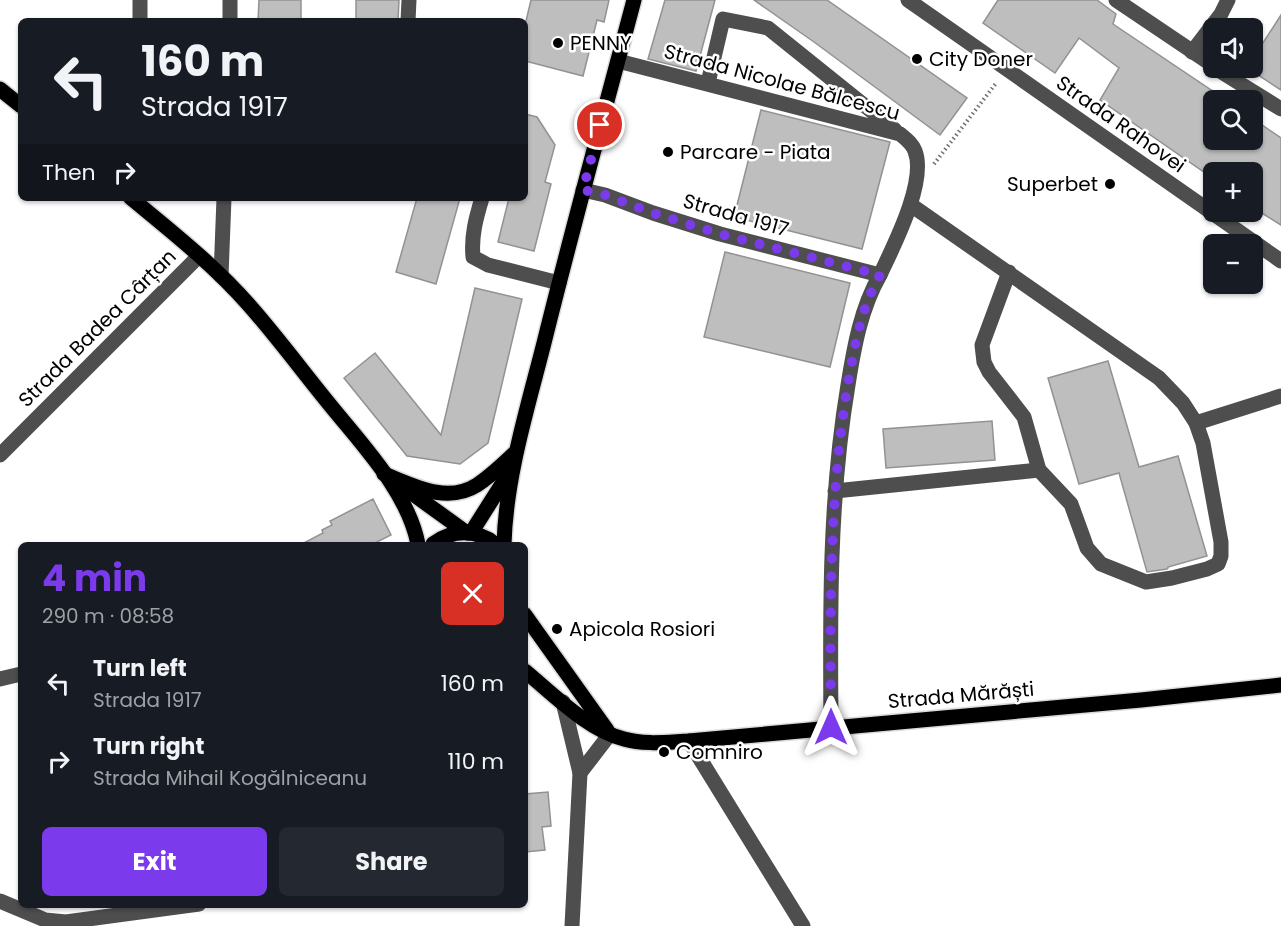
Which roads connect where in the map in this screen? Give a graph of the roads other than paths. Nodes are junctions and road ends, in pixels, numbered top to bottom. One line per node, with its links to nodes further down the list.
1 (140, 0): 8 (street)
2 (230, 0): 9 (street)
3 (409, 0): 10 (street)
4 (634, 0): 12 (main road)
5 (908, 0): 26 (street, Strada Rahovei)
6 (1116, 0): 11 (street)
7 (1228, 0): 11 (street)
8 (140, 18)
9 (230, 18)
10 (408, 18)
11 (1192, 52): 13 (street)
12 (618, 60): 15 (street, Strada Nicolae Bălcescu); 20 (main road)
13 (1203, 60)
14 (1232, 78): 18 (street)
15 (708, 83): 19 (street, Strada Nicolae Bălcescu); 19 (street)
16 (0, 89): 17 (main road)
17 (18, 104)
18 (1281, 109)
19 (900, 134): 21 (street, Strada Nicolae Bălcescu)
20 (583, 190): 28 (street, Strada 1917); 30 (main road)
21 (912, 197): 27 (street); 28 (street, Strada Nicolae Bălcescu)
22 (135, 201): 25 (main road)
23 (224, 201): 29 (street)
24 (481, 201): 30 (street)
25 (199, 256): 29 (main road); 34 (street, Strada Badea Cârțan)
26 (1281, 261)
27 (1009, 272): 32 (street); 35 (street)
28 (880, 275): 37 (street, Strada Nicolae Bălcescu)
29 (220, 276): 36 (main road)
30 (559, 283): 33 (main road)
31 (1281, 396): 32 (street)
32 (1196, 423): 35 (street)
33 (516, 452): 36 (main road); 38 (main road); 42 (main road)
34 (0, 455)
35 (1039, 470): 37 (street)
36 (384, 474): 38 (main road); 39 (main road)
37 (835, 491): 49 (street, Strada Nicolae Bălcescu)
38 (469, 533): 40 (main road); 41 (main road)
39 (417, 542)
40 (436, 542)
41 (492, 542)
42 (504, 542)
43 (528, 619): 50 (main road)
44 (528, 674): 48 (main road, Strada Mărăști)
45 (18, 675): 46 (street)
46 (0, 679)
47 (1281, 685): 49 (main road, Strada Mărăști)
48 (562, 702): 50 (main road, Strada Mărăști); 52 (street)
49 (831, 727): 51 (main road, Strada Mărăști)
50 (610, 734): 51 (main road, Strada Mărăști); 52 (street)
51 (689, 741): 56 (street)
52 (580, 773): 55 (street)
53 (0, 901): 54 (street)
54 (169, 908)
55 (572, 926)
56 (803, 926)

